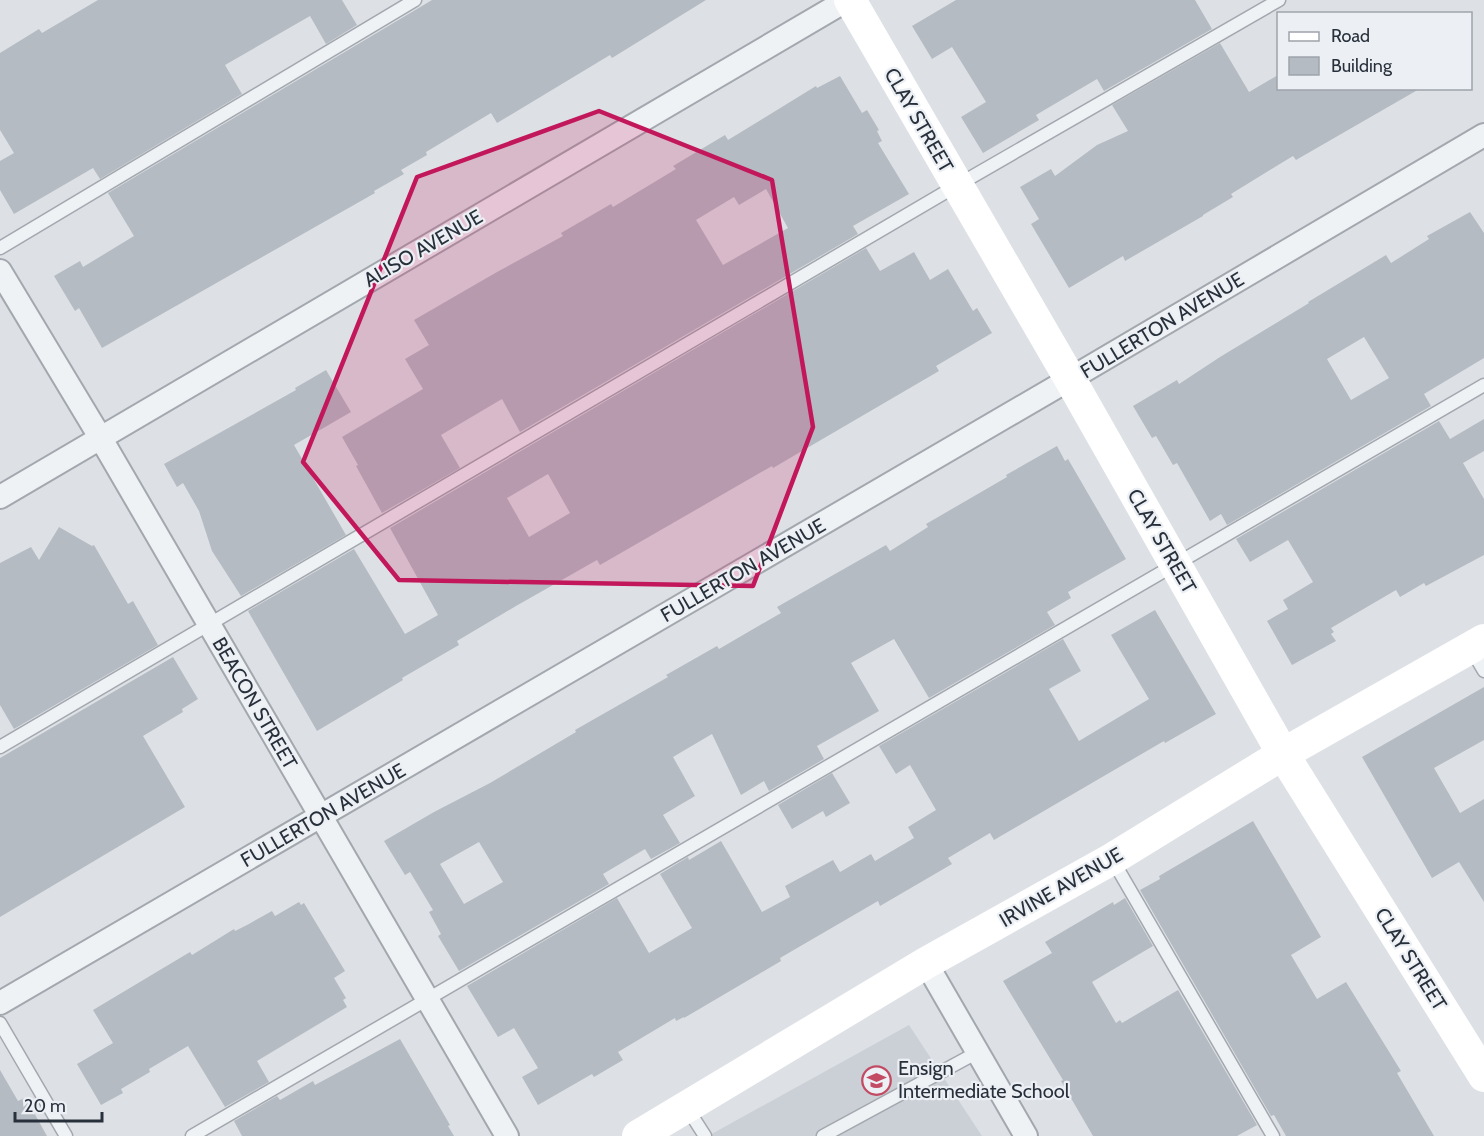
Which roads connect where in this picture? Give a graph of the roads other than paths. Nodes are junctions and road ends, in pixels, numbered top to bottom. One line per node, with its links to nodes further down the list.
1 (415, 0): 6 (lane)
2 (848, 0): 5 (street, CLAY STREET); 10 (street, ALISO AVENUE)
3 (1279, 0): 5 (lane)
4 (1484, 135): 8 (street, FULLERTON AVENUE)
5 (956, 186): 8 (street, CLAY STREET); 13 (lane)
6 (0, 248)
7 (0, 271): 10 (street, BEACON STREET)
8 (1070, 379): 12 (street, CLAY STREET); 17 (street, FULLERTON AVENUE)
9 (1484, 385): 12 (lane)
10 (100, 438): 11 (street, ALISO AVENUE); 13 (street, BEACON STREET)
11 (0, 497)
12 (1174, 564): 16 (street, CLAY STREET); 20 (lane)
13 (210, 625): 15 (lane); 17 (street, BEACON STREET)
14 (1480, 653): 16 (street, IRVINE AVENUE)
15 (0, 747)
16 (1283, 754): 18 (street, IRVINE AVENUE); 24 (street, CLAY STREET)
17 (321, 816): 20 (street, BEACON STREET); 21 (street, FULLERTON AVENUE)
18 (1112, 859): 19 (street, IRVINE AVENUE); 33 (lane)
19 (926, 963): 23 (street); 25 (street, IRVINE AVENUE)
20 (428, 999): 27 (lane); 28 (street, BEACON STREET)
21 (0, 1003)
22 (0, 1023): 26 (lane)
23 (978, 1052): 31 (lane); 32 (street)
24 (1484, 1076)
25 (687, 1107): 29 (street, IRVINE AVENUE); 30 (lane)
26 (66, 1136)
27 (192, 1136)
28 (507, 1136)
29 (639, 1136)
30 (705, 1136)
31 (823, 1136)
32 (1026, 1136)
33 (1273, 1136)

